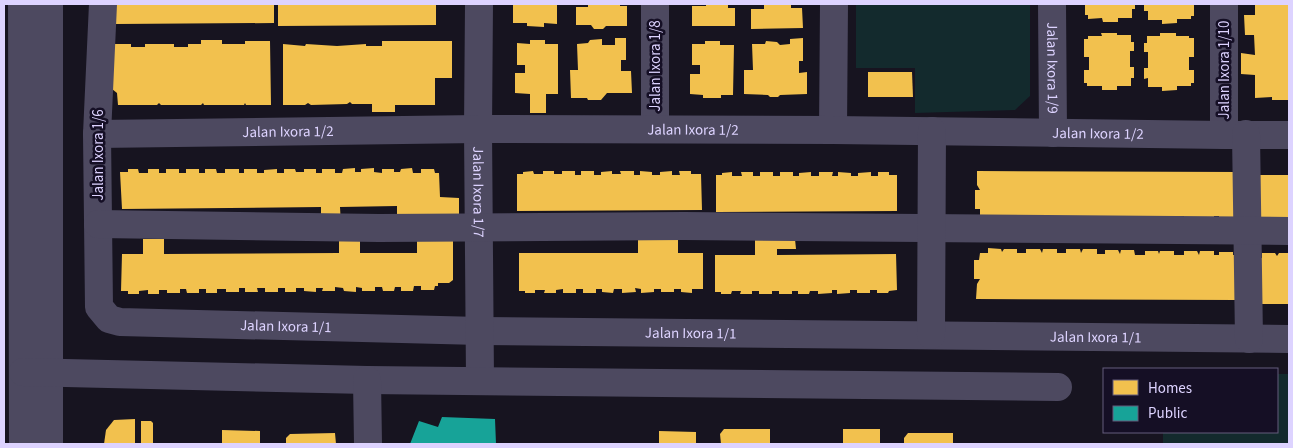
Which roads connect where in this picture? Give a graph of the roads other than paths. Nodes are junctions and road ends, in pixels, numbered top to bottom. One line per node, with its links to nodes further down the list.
1 (22, 4): 27 (street)
2 (49, 4): 27 (street)
3 (103, 4): 14 (street, Jalan Ixora 1/6)
4 (479, 4): 9 (street, Jalan Ixora 1/7)
5 (655, 4): 10 (street, Jalan Ixora 1/8)
6 (834, 4): 11 (street)
7 (1052, 4): 13 (street, Jalan Ixora 1/9)
8 (1224, 4): 15 (street, Jalan Ixora 1/10)
9 (478, 129): 10 (street, Jalan Ixora 1/2); 14 (street, Jalan Ixora 1/2); 19 (street, Jalan Ixora 1/7)
10 (655, 129): 11 (street, Jalan Ixora 1/2)
11 (833, 130): 12 (street, Jalan Ixora 1/2)
12 (932, 131): 13 (street, Jalan Ixora 1/2); 18 (street)
13 (1053, 132): 15 (street, Jalan Ixora 1/2)
14 (97, 134): 17 (street, Jalan Ixora 1/6)
15 (1235, 135): 16 (street, Jalan Ixora 1/2); 20 (street, Jalan Ixora 1/10)
16 (1289, 135)
17 (98, 224): 19 (street); 22 (street, Jalan Ixora 1/6)
18 (932, 227): 19 (street); 20 (street); 24 (street)
19 (479, 228): 23 (street, Jalan Ixora 1/7)
20 (1248, 230): 21 (street); 25 (street, Jalan Ixora 1/10)
21 (1289, 231)
22 (99, 306): 23 (street, Jalan Ixora 1/1)
23 (480, 331): 24 (street, Jalan Ixora 1/1); 29 (street, Jalan Ixora 1/7)
24 (931, 335): 25 (street, Jalan Ixora 1/1)
25 (1249, 339): 26 (street, Jalan Ixora 1/1)
26 (1289, 339)
27 (36, 372): 28 (street); 31 (street); 32 (street)
28 (367, 380): 29 (street); 33 (street)
29 (480, 380): 30 (street)
30 (1058, 388)
31 (23, 444)
32 (49, 444)
33 (368, 444)

